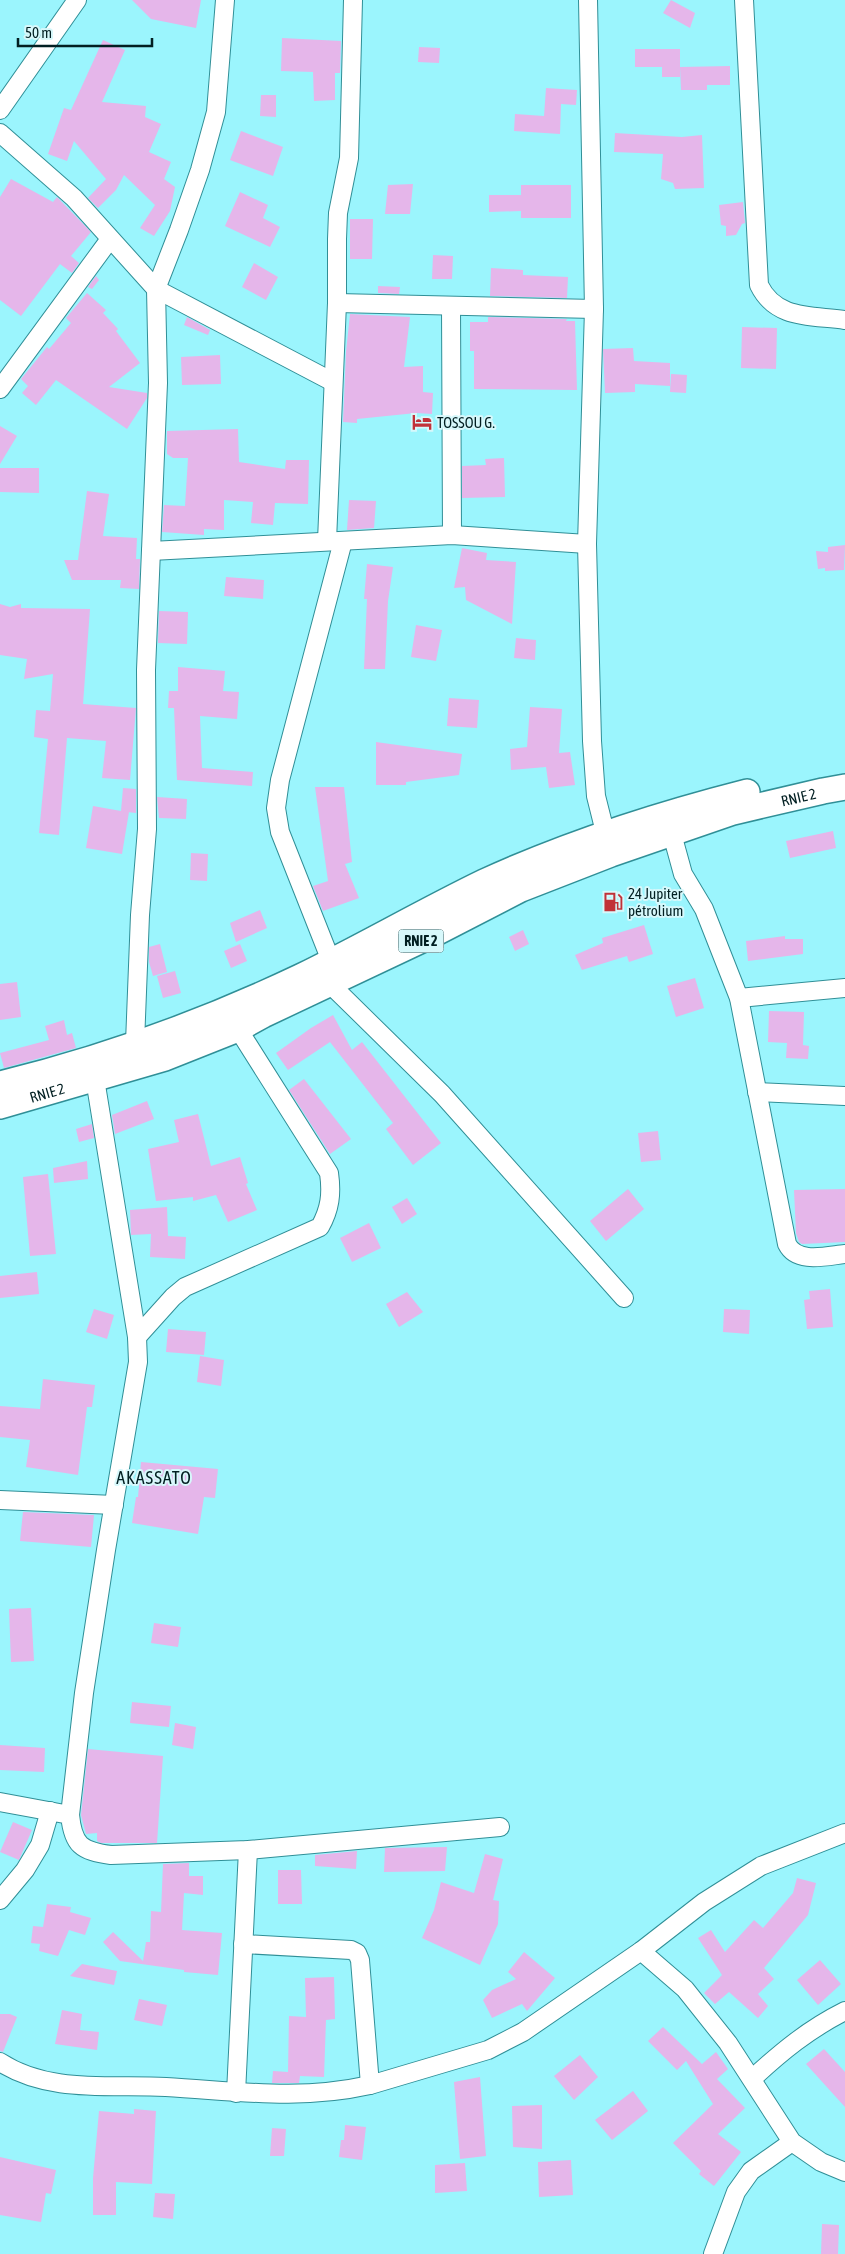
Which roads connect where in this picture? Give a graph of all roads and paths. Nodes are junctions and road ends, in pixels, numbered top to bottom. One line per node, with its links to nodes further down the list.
1 (77, 0): 6 (street)
2 (225, 0): 9 (street)
3 (353, 0): 10 (street)
4 (588, 0): 12 (street)
5 (744, 0): 13 (street)
6 (0, 110)
7 (0, 133): 8 (street)
8 (110, 239): 9 (street); 15 (street)
9 (156, 289): 14 (street); 19 (street)
10 (337, 303): 11 (street); 14 (street)
11 (451, 306): 12 (street); 16 (street)
12 (594, 309): 18 (street)
13 (845, 320)
14 (333, 382): 17 (street)
15 (0, 389)
16 (452, 535): 17 (street); 18 (street)
17 (335, 541): 19 (street); 24 (street)
18 (587, 544): 23 (street)
19 (151, 551): 28 (street)
20 (845, 770): 23 (highway, RNIE 2 / RNIE 2)
21 (845, 787): 22 (highway, RNIE 2 / RNIE 2)
22 (672, 834): 23 (highway, RNIE 2 / RNIE 2); 26 (street)
23 (608, 843): 24 (highway, RNIE 2 / RNIE 2)
24 (330, 972): 27 (highway, RNIE 2 / RNIE 2); 28 (highway, RNIE 2 / RNIE 2); 35 (street)
25 (845, 988): 26 (street)
26 (739, 998): 31 (street)
27 (238, 1029): 29 (highway, RNIE 2 / RNIE 2); 36 (street)
28 (135, 1043): 30 (highway, RNIE 2 / RNIE 2)
29 (95, 1079): 33 (highway, RNIE 2 / RNIE 2); 36 (street)
30 (0, 1084)
31 (757, 1092): 32 (street); 34 (street)
32 (845, 1096)
33 (0, 1106)
34 (845, 1254)
35 (624, 1298)
36 (137, 1337): 38 (street)
37 (0, 1500): 38 (street)
38 (114, 1505): 41 (street)
39 (0, 1802): 40 (street)
40 (50, 1811): 41 (street); 45 (street)
41 (70, 1814): 44 (street)
42 (500, 1827): 44 (street)
43 (845, 1833): 47 (street)
44 (248, 1850): 46 (street)
45 (0, 1900)
46 (243, 1944): 51 (street); 52 (street)
47 (641, 1952): 50 (street); 51 (street)
48 (845, 2011): 50 (street)
49 (0, 2062): 52 (street)
50 (752, 2079): 53 (street)
51 (370, 2085): 52 (street)
52 (236, 2093)
53 (792, 2142): 54 (street); 55 (street)
54 (845, 2172)
55 (713, 2254)

